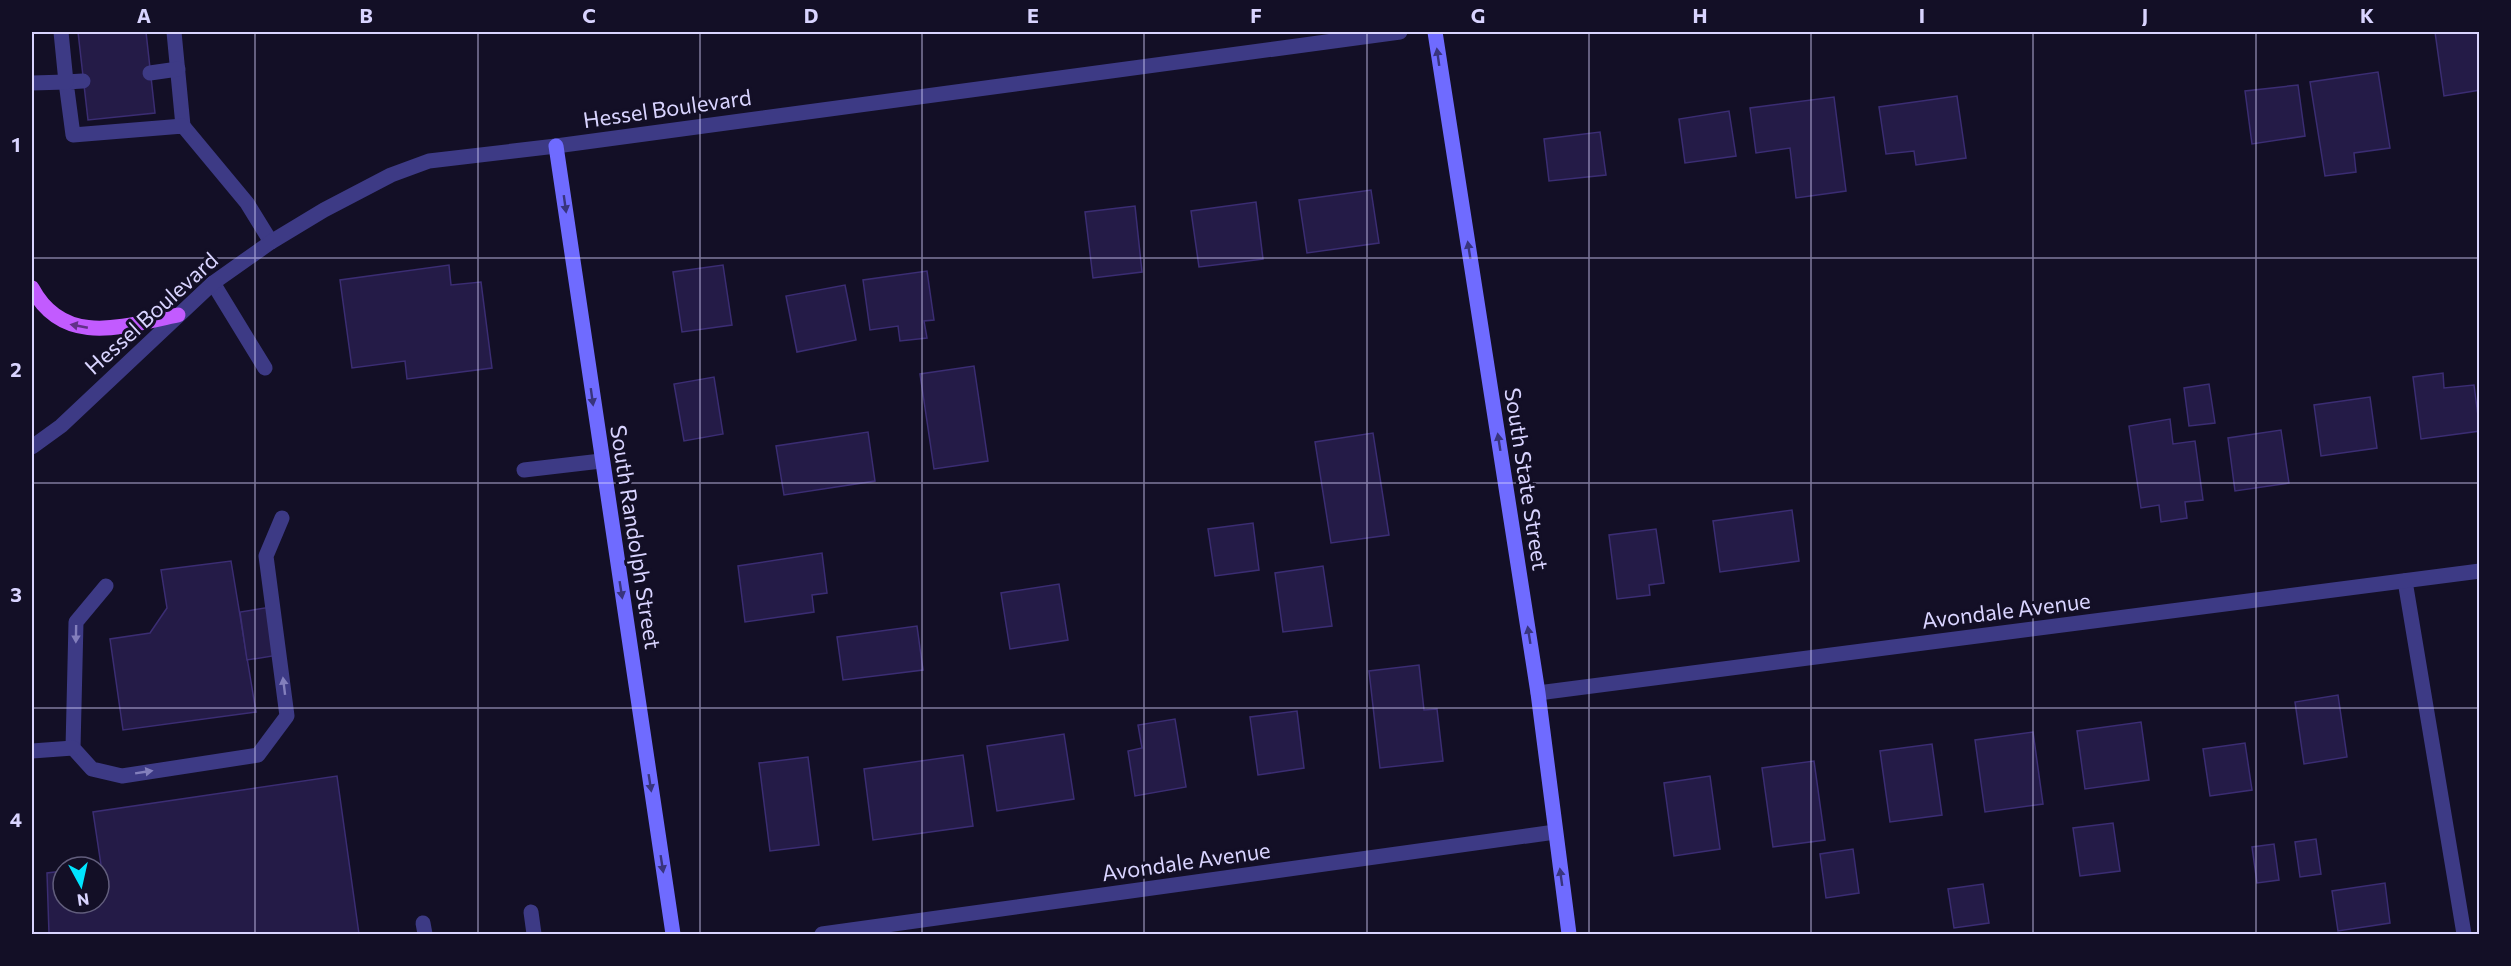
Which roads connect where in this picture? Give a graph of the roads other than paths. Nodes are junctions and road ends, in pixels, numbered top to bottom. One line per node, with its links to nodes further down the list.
1 (61, 32): 8 (street)
2 (174, 32): 5 (street)
3 (1400, 32): 11 (street, Hessel Boulevard)
4 (1435, 32): 24 (main road, South State Street, one-way to 4)
5 (178, 69): 6 (street); 10 (street)
6 (150, 73)
7 (83, 81): 8 (street)
8 (66, 82): 9 (street); 10 (street)
9 (32, 83)
10 (183, 126): 12 (street)
11 (556, 146): 12 (street, Hessel Boulevard); 18 (main road, South Randolph Street, one-way to 18)
12 (271, 242): 13 (street, Hessel Boulevard)
13 (213, 283): 15 (street, Hessel Boulevard); 16 (street)
14 (32, 288): 15 (main road, one-way to 14)
15 (178, 315): 17 (street, Hessel Boulevard)
16 (266, 368)
17 (32, 447)
18 (602, 461): 19 (street); 30 (main road, South Randolph Street, one-way to 30)
19 (524, 470)
20 (282, 518): 25 (street, one-way to 20)
21 (2480, 571): 22 (street, Avondale Avenue)
22 (2405, 581): 24 (street, Avondale Avenue); 33 (street)
23 (106, 586): 25 (street, one-way to 25)
24 (1538, 693): 27 (main road, South State Street)
25 (73, 748): 26 (street)
26 (32, 751)
27 (1555, 832): 31 (street, Avondale Avenue); 32 (main road, South State Street, one-way to 27)
28 (531, 912): 29 (street)
29 (534, 934)
30 (673, 934)
31 (822, 934)
32 (1569, 934)
33 (2464, 934)

